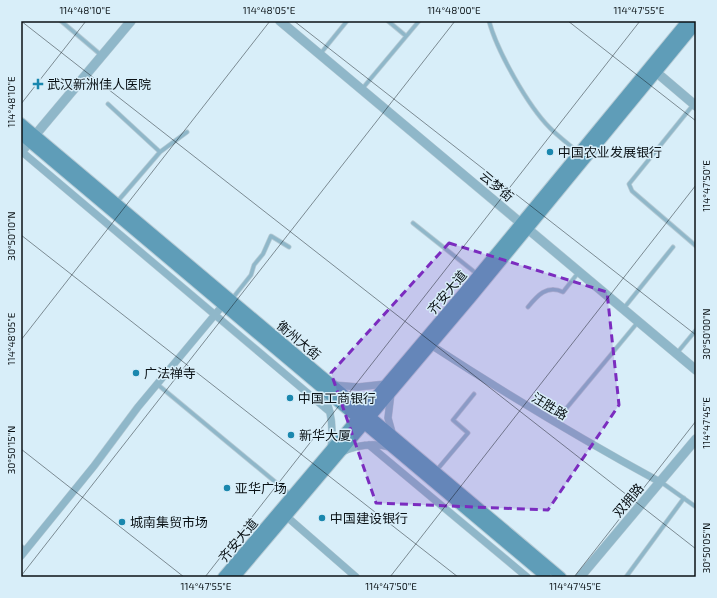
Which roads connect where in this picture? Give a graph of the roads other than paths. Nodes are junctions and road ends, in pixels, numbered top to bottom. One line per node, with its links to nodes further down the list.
1 (61, 21): 12 (lane)
2 (132, 21): 12 (street)
3 (347, 21): 11 (lane)
4 (388, 21): 10 (lane)
5 (419, 21): 10 (lane)
6 (489, 21): 23 (lane)
7 (687, 21): 23 (main road, 齐安大道)
8 (282, 22): 11 (street, 云梦街)
9 (696, 24): 13 (main road, 齐安大道)
10 (406, 36): 14 (lane)
11 (320, 54): 14 (street, 云梦街)
12 (102, 56): 20 (street)
13 (656, 72): 16 (street); 26 (main road, 齐安大道)
14 (362, 89): 26 (street, 云梦街)
15 (108, 104): 22 (lane)
16 (695, 105): 27 (lane)
17 (21, 123): 20 (main road, 衡州大街)
18 (187, 132): 22 (lane)
19 (21, 135): 20 (main road, 衡州大街)
20 (32, 138): 21 (street); 24 (main road, 衡州大街); 32 (main road, 衡州大街)
21 (21, 152): 35 (street)
22 (160, 152): 24 (lane)
23 (578, 153): 26 (main road, 齐安大道)
24 (116, 203): 32 (main road, 衡州大街)
25 (413, 223): 31 (lane)
26 (524, 226): 30 (street, 云梦街); 31 (main road, 齐安大道); 38 (main road, 齐安大道)
27 (696, 246)
28 (289, 247): 32 (lane)
29 (673, 247): 34 (lane)
30 (579, 272): 33 (lane); 34 (street, 云梦街)
31 (478, 275): 43 (main road, 齐安大道)
32 (227, 303): 35 (street); 42 (main road, 衡州大街); 44 (main road, 衡州大街)
33 (528, 307)
34 (623, 309): 36 (street, 云梦街)
35 (215, 315): 41 (street); 46 (street)
36 (638, 322): 39 (street, 云梦街); 48 (lane)
37 (696, 330): 39 (lane)
38 (431, 345): 43 (main road, 齐安大道); 48 (street, 汪胜路)
39 (677, 354): 40 (street, 云梦街)
40 (696, 370)
41 (157, 384): 56 (lane); 60 (street)
42 (333, 385): 43 (street); 47 (main road, 衡州大街)
43 (389, 387): 47 (main road, 齐安大道); 49 (street)
44 (321, 388): 46 (street); 47 (main road, 衡州大街)
45 (474, 394): 54 (lane)
46 (330, 412): 53 (street)
47 (364, 417): 49 (main road, 衡州大街); 52 (main road, 衡州大街); 53 (main road, 齐安大道)
48 (554, 423): 55 (street, 汪胜路)
49 (393, 436): 54 (main road, 衡州大街)
50 (696, 439): 55 (street, 双拥路)
51 (369, 445): 52 (street); 53 (street); 64 (street)
52 (393, 448): 65 (main road, 衡州大街)
53 (335, 451): 56 (main road, 齐安大道); 59 (main road, 齐安大道)
54 (436, 472): 66 (main road, 衡州大街)
55 (660, 482): 57 (lane); 67 (street, 双拥路)
56 (292, 496): 61 (main road, 齐安大道)
57 (684, 498): 58 (lane); 68 (lane)
58 (696, 507)
59 (286, 516): 62 (main road, 齐安大道); 63 (street)
60 (23, 550)
61 (223, 577)
62 (235, 577)
63 (356, 577)
64 (528, 577)
65 (546, 577)
66 (560, 577)
67 (580, 577)
68 (626, 577)

